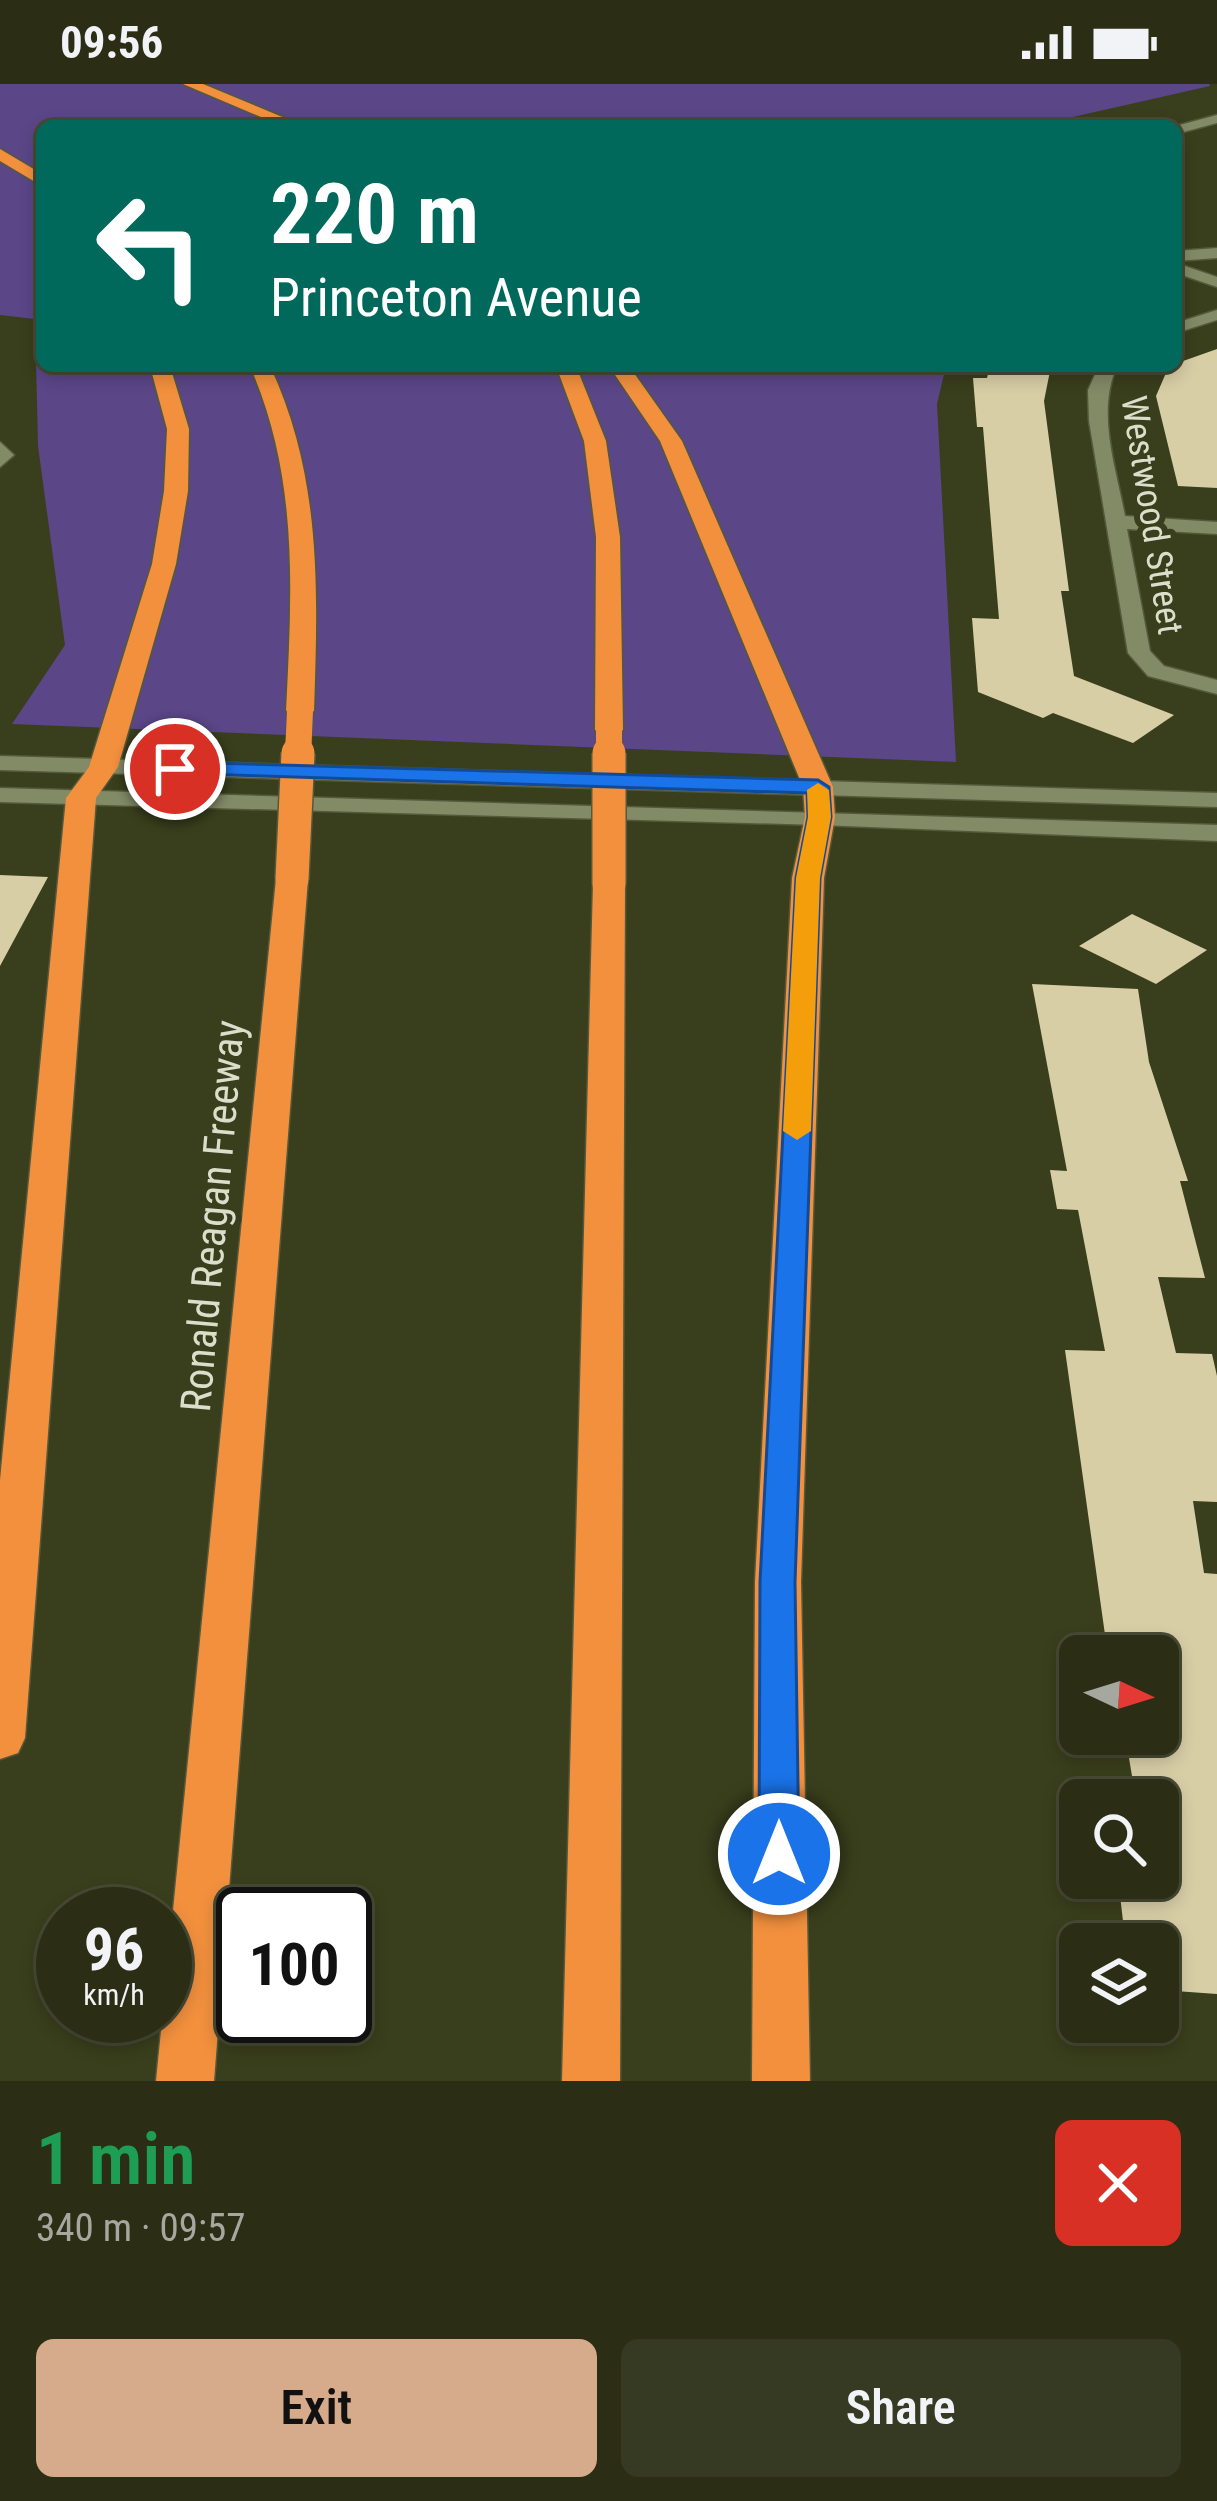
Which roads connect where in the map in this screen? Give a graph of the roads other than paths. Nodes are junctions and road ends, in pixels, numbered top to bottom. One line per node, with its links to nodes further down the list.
1 (190, 84): 3 (highway)
2 (1217, 119): 4 (street)
3 (281, 120)
4 (1182, 128)
5 (0, 138): 7 (highway)
6 (0, 154): 8 (highway)
7 (36, 156)
8 (36, 177)
9 (1217, 253): 10 (street)
10 (1182, 256)
11 (1182, 270): 12 (street)
12 (1217, 281)
13 (1217, 315): 14 (street)
14 (1182, 326)
15 (162, 372): 26 (highway)
16 (263, 372): 32 (highway, Ronald Reagan Freeway, bridge)
17 (568, 372): 33 (highway, bridge)
18 (624, 372): 29 (highway)
19 (1105, 372): 22 (street, Westwood Street)
20 (0, 448): 21 (street)
21 (0, 461)
22 (1118, 522): 23 (street); 24 (street, Westwood Street)
23 (1217, 528)
24 (1217, 687)
25 (0, 763): 26 (street)
26 (92, 782): 27 (street); 29 (street); 29 (street); 31 (highway)
27 (0, 795)
28 (1217, 800): 29 (street)
29 (819, 802): 30 (street); 34 (highway)
30 (1217, 833)
31 (0, 1738)
32 (185, 2081)
33 (591, 2081)
34 (781, 2081)

